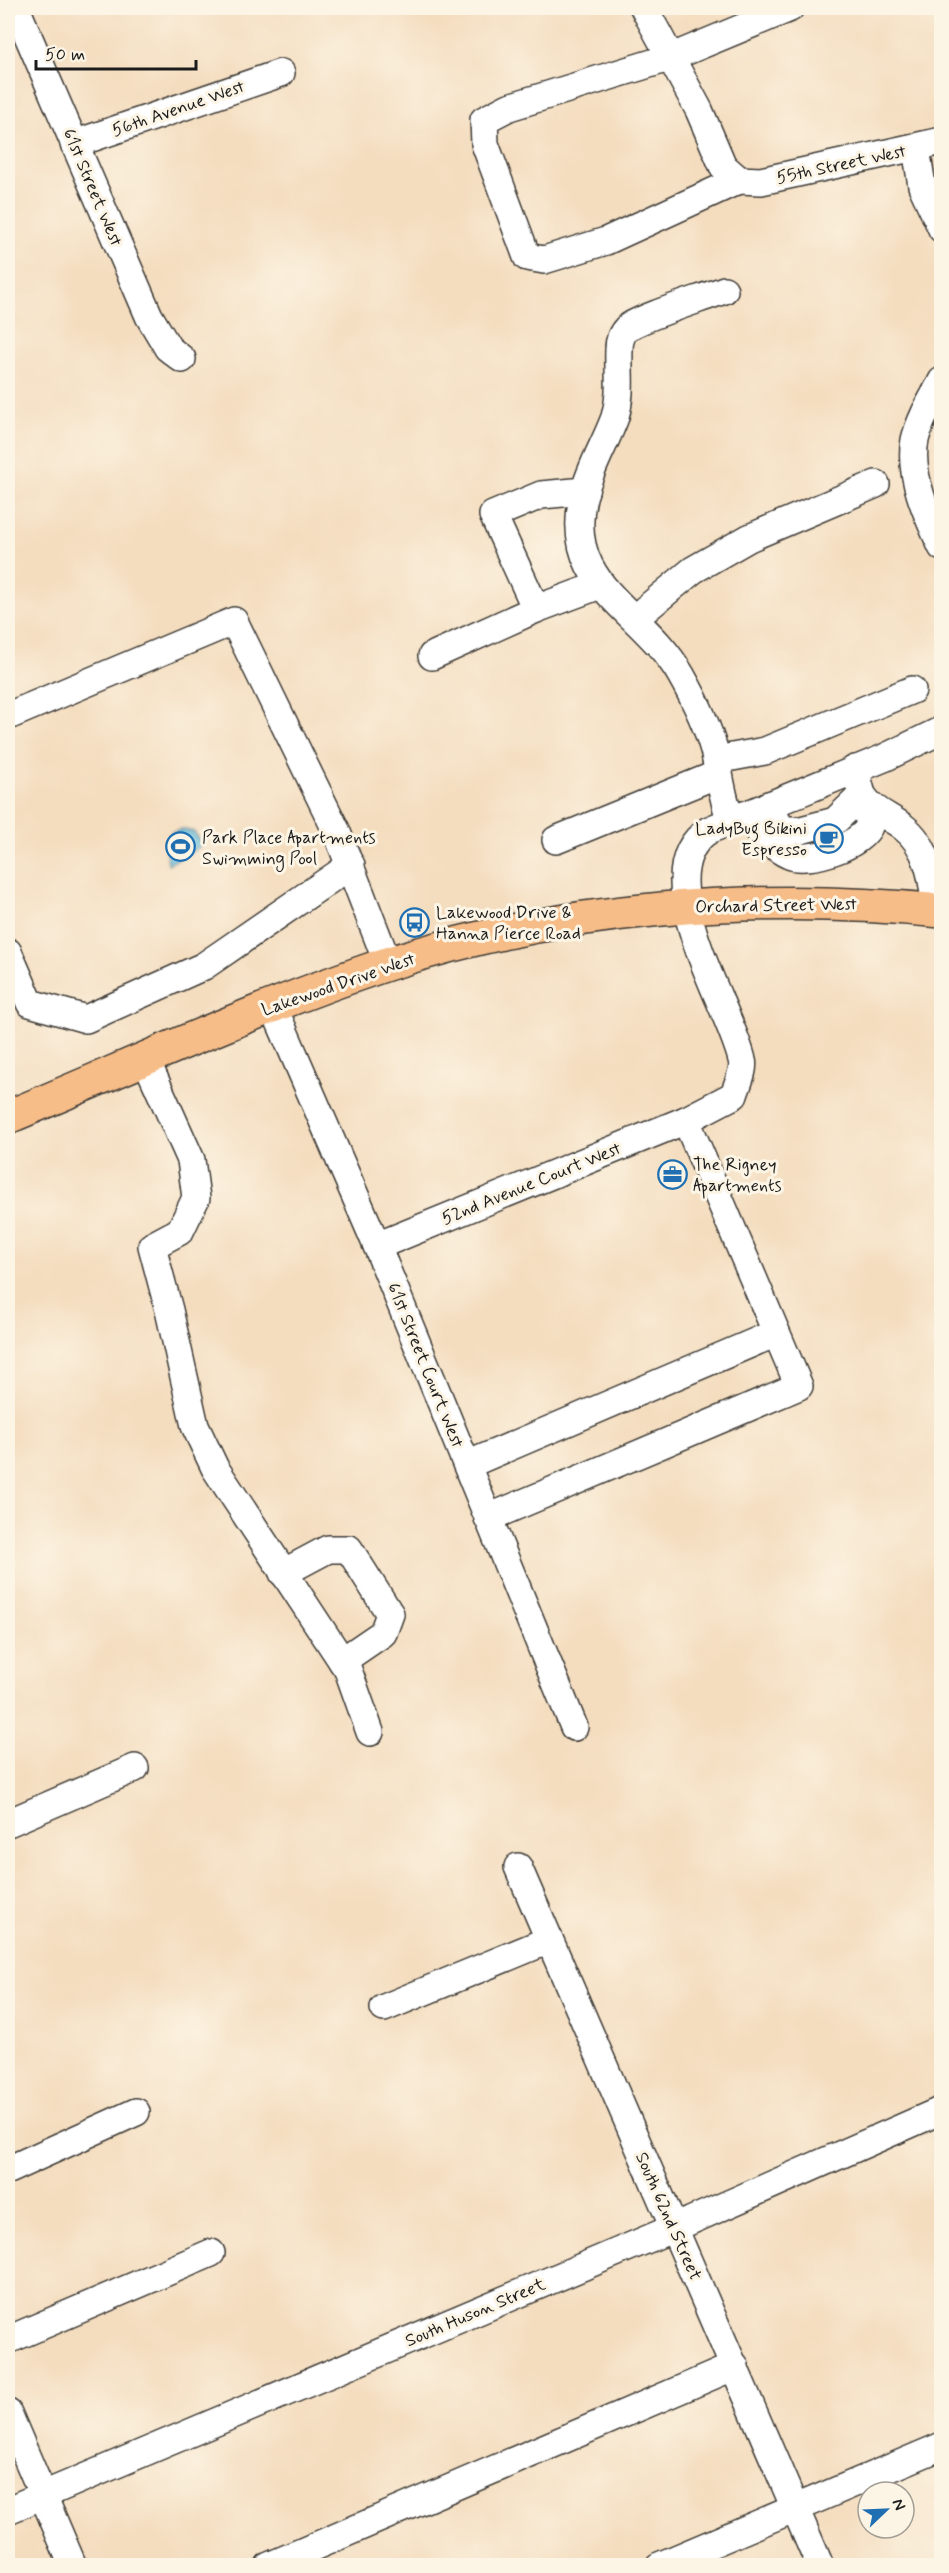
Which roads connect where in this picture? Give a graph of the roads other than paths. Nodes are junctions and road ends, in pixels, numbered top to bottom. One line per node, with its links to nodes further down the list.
1 (16, 8): 7 (street, 61st Street West)
2 (644, 8): 4 (street)
3 (789, 8): 4 (street)
4 (672, 57): 9 (street); 9 (street)
5 (281, 73): 7 (street, 56th Avenue West)
6 (942, 141): 8 (street, 55th Street West)
7 (74, 144): 12 (street, 61st Street West)
8 (916, 148): 9 (street, 55th Street West); 10 (street)
9 (739, 180)
10 (942, 229)
11 (724, 290): 15 (street)
12 (182, 359)
13 (942, 381): 16 (street)
14 (876, 484): 19 (street)
15 (585, 491): 17 (street); 18 (street)
16 (942, 547)
17 (600, 585): 18 (street); 19 (street)
18 (536, 609): 20 (street)
19 (636, 618): 24 (street)
20 (432, 656)
21 (912, 690): 24 (street)
22 (8, 716): 28 (street)
23 (942, 730): 25 (street)
24 (717, 767): 26 (street); 27 (street)
25 (859, 782): 26 (street); 26 (street); 30 (street)
26 (748, 814): 29 (street)
27 (556, 840)
28 (351, 866): 31 (street); 32 (street)
29 (685, 907): 30 (main road, Orchard Street West); 32 (main road, Lakewood Drive West); 36 (street, Orchard Street West)
30 (939, 911)
31 (8, 952)
32 (388, 964): 33 (main road, Lakewood Drive West)
33 (273, 1006): 34 (main road, Lakewood Drive West); 37 (street, 61st Street Court West)
34 (146, 1059): 35 (main road, Lakewood Drive West); 41 (street)
35 (8, 1117)
36 (686, 1120): 37 (street, 52nd Avenue Court West); 38 (street)
37 (377, 1246): 39 (street, 61st Street Court West)
38 (776, 1333): 39 (street); 40 (street)
39 (466, 1465): 40 (street, 61st Street Court West)
40 (488, 1518): 43 (street, 61st Street Court West)
41 (283, 1573): 42 (street); 42 (street)
42 (342, 1661): 44 (street)
43 (574, 1727)
44 (370, 1732)
45 (135, 1768): 46 (street)
46 (8, 1823)
47 (518, 1868): 48 (street, South 62nd Street)
48 (549, 1940): 49 (street); 53 (street, South 62nd Street)
49 (384, 2008)
50 (942, 2110): 53 (street, South Huson Street)
51 (136, 2112): 52 (street)
52 (8, 2170)
53 (675, 2228): 56 (street, South 62nd Street); 59 (street, South Huson Street)
54 (211, 2253): 55 (street)
55 (8, 2340)
56 (735, 2366): 60 (street, South 62nd Street); 63 (street)
57 (8, 2414): 59 (street)
58 (942, 2446): 60 (street)
59 (43, 2495): 61 (street, South Huson Street); 62 (street)
60 (796, 2508): 64 (street); 65 (street, South 62nd Street)
61 (8, 2510)
62 (73, 2565)
63 (269, 2565)
64 (659, 2565)
65 (820, 2565)

